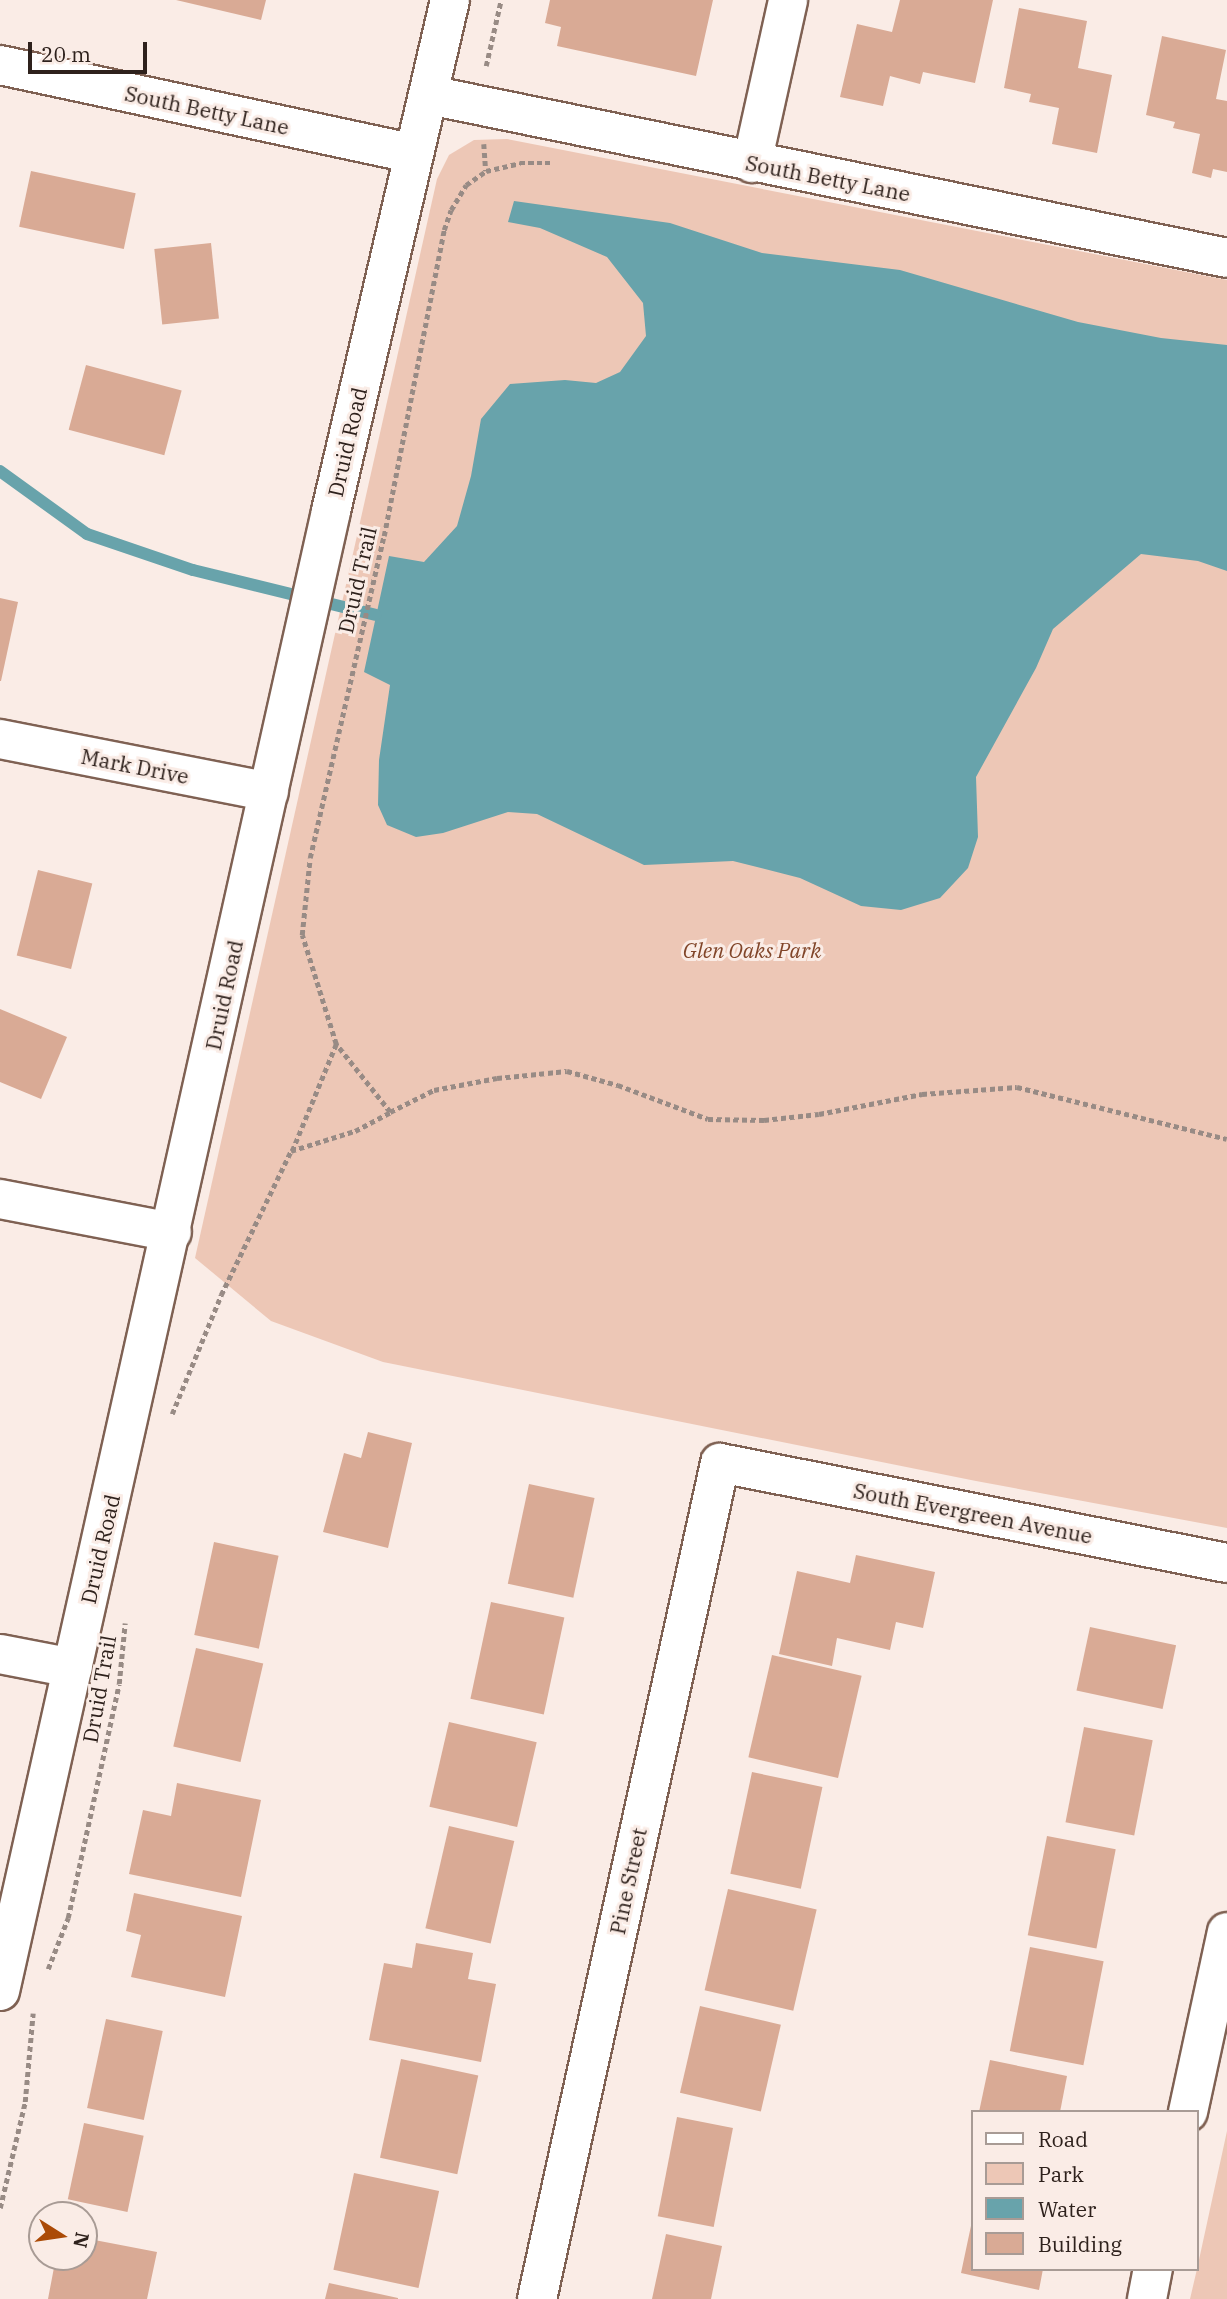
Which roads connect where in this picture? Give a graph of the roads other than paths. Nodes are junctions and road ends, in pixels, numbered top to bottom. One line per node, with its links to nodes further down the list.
1 (450, 0): 4 (street, Druid Road)
2 (788, 0): 6 (street)
3 (0, 65): 5 (street, South Betty Lane)
4 (429, 95): 5 (street, Druid Road); 6 (street, South Betty Lane)
5 (414, 154): 9 (street, Druid Road)
6 (752, 163): 7 (street, South Betty Lane)
7 (1227, 258)
8 (0, 739): 9 (street, Mark Drive)
9 (270, 792): 11 (street, Druid Road)
10 (0, 1199): 11 (street)
11 (172, 1233): 15 (street, Druid Road)
12 (720, 1463): 13 (street, South Evergreen Avenue); 20 (street, Pine Street)
13 (1227, 1563)
14 (0, 1654): 15 (street)
15 (73, 1668): 17 (street, Druid Road)
16 (1227, 1932): 18 (street)
17 (0, 1991)
18 (1188, 2110)
19 (1153, 2271): 21 (street)
20 (537, 2299)
21 (1147, 2299)

